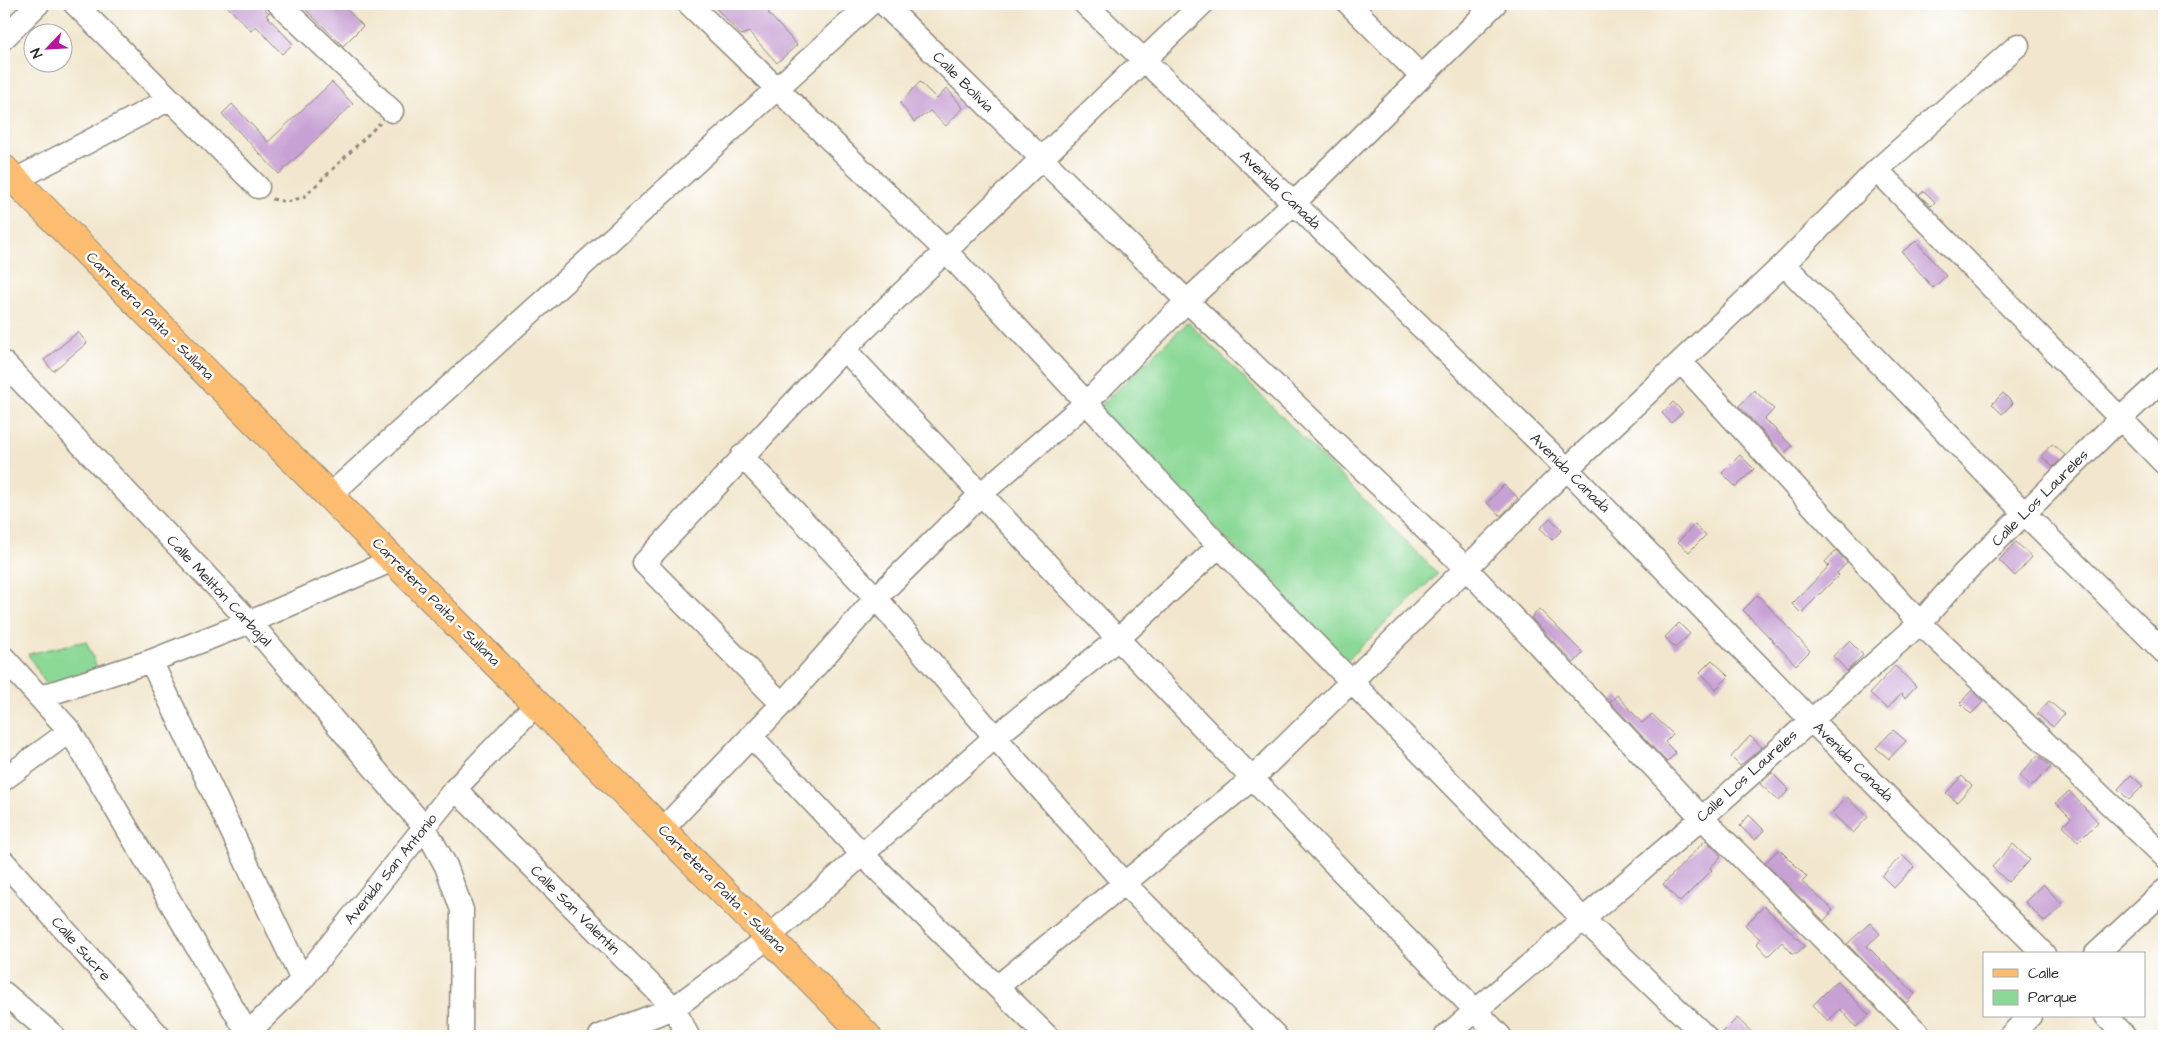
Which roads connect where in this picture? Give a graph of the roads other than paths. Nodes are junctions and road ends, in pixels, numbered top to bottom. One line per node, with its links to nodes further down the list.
1 (38, 4): 11 (street)
2 (75, 4): 16 (street)
3 (279, 4): 17 (street)
4 (689, 4): 15 (street)
5 (870, 4): 15 (street)
6 (884, 4): 18 (street, Calle Bolivia)
7 (1085, 4): 13 (street, Avenida Canadá)
8 (1202, 4): 13 (street)
9 (1349, 4): 14 (street)
10 (1495, 4): 14 (street)
11 (4, 38)
12 (2018, 45): 19 (street)
13 (1144, 61): 18 (street); 22 (street, Avenida Canadá)
14 (1421, 76): 22 (street)
15 (777, 87): 23 (street); 36 (street)
16 (170, 99): 20 (street); 21 (street)
17 (392, 111)
18 (1042, 159): 23 (street); 25 (street, Calle Bolivia)
19 (1877, 170): 24 (street); 31 (street)
20 (9, 175): 36 (main road, Carretera Paita - Sullana)
21 (258, 187)
22 (1294, 203): 25 (street); 34 (street, Avenida Canadá)
23 (946, 251): 26 (street); 30 (street)
24 (1784, 264): 27 (street); 37 (street)
25 (1187, 301): 30 (street); 40 (street, Calle Bolivia)
26 (844, 349): 32 (street); 35 (street)
27 (1681, 362): 34 (street); 43 (street)
28 (4, 363): 42 (street, Calle Melitón Carbajal)
29 (2164, 378): 31 (street, Calle Los Laureles)
30 (1086, 402): 35 (street); 38 (street)
31 (2120, 419): 33 (street); 37 (street, Calle Los Laureles)
32 (742, 456): 41 (street); 51 (street)
33 (2164, 463)
34 (1567, 470): 40 (street); 52 (street, Avenida Canadá)
35 (981, 494): 41 (street); 44 (street)
36 (330, 496): 39 (main road, Carretera Paita - Sullana)
37 (2025, 514): 43 (street, Calle Los Laureles); 45 (street)
38 (1219, 546): 44 (street); 48 (street)
39 (393, 560): 42 (street); 50 (main road, Carretera Paita - Sullana)
40 (1466, 568): 48 (street); 59 (street, Calle Bolivia)
41 (876, 598): 51 (street); 55 (street)
42 (250, 622): 47 (street); 60 (street, Calle Melitón Carbajal)
43 (1920, 623): 52 (street, Calle Los Laureles); 63 (street)
44 (1118, 639): 55 (street); 56 (street)
45 (2164, 652)
46 (4, 658): 49 (street)
47 (151, 661): 49 (street); 71 (street)
48 (1352, 681): 56 (street); 67 (street)
49 (40, 697): 53 (street)
50 (537, 703): 58 (street, Avenida San Antonio); 61 (main road, Carretera Paita - Sullana)
51 (782, 704): 54 (street)
52 (1810, 719): 59 (street, Calle Los Laureles); 69 (street, Avenida Canadá)
53 (70, 731): 57 (street); 78 (street)
54 (751, 736): 61 (street); 62 (street)
55 (995, 737): 62 (street); 65 (street)
56 (1252, 778): 65 (street); 75 (street)
57 (4, 779)
58 (455, 789): 60 (street, Avenida San Antonio); 74 (street, Calle San Valentín)
59 (1702, 818): 67 (street, Calle Los Laureles); 90 (street, Calle Bolivia)
60 (425, 828): 71 (street, Avenida San Antonio); 81 (street, Calle Melitón Carbajal)
61 (663, 829): 68 (main road, Carretera Paita - Sullana)
62 (862, 854): 68 (street); 72 (street)
63 (2164, 856)
64 (4, 862): 80 (street, Calle Sucre)
65 (1123, 882): 72 (street); 86 (street)
66 (2164, 891): 70 (street)
67 (1583, 919): 75 (street, Calle Los Laureles); 89 (street)
68 (769, 937): 74 (street); 84 (main road, Carretera Paita - Sullana)
69 (2042, 952)
70 (2098, 952)
71 (302, 980): 78 (street, Avenida San Antonio)
72 (997, 987): 85 (street)
73 (4, 993): 79 (street)
74 (674, 1008): 82 (street); 83 (street, Calle San Valentín)
75 (1475, 1012): 87 (street, Calle Los Laureles); 88 (street)
76 (2028, 1018): 91 (street)
77 (2108, 1018): 92 (street)
78 (246, 1035)
79 (54, 1036)
80 (159, 1036)
81 (461, 1036)
82 (601, 1036)
83 (688, 1036)
84 (867, 1036)
85 (1047, 1036)
86 (1276, 1036)
87 (1446, 1036)
88 (1500, 1036)
89 (1705, 1036)
90 (1921, 1036)
91 (2010, 1036)
92 (2125, 1036)

